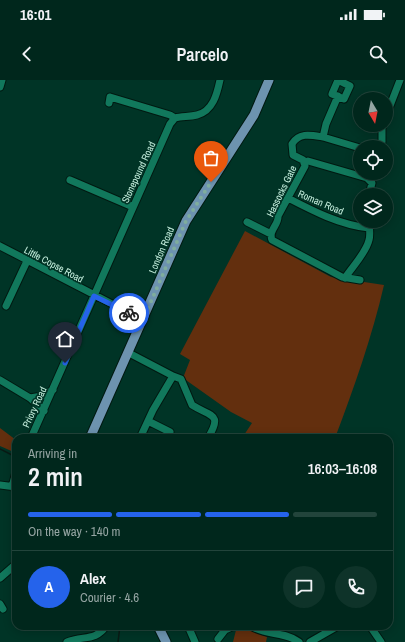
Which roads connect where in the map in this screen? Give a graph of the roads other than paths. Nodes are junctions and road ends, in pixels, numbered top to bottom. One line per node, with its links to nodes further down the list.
1 (2, 80): 6 (street)
2 (220, 80): 9 (street)
3 (269, 80): 27 (main road, London Road)
4 (400, 80): 7 (street)
5 (345, 82): 10 (street)
6 (0, 88)
7 (393, 98)
8 (109, 103): 9 (street)
9 (175, 118): 16 (street, Stonepound Road)
10 (323, 137): 11 (street); 12 (street, Hassocks Gate)
11 (353, 146)
12 (305, 162): 14 (street); 15 (street, Hassocks Gate)
13 (70, 180): 16 (street)
14 (371, 188)
15 (288, 198): 18 (street, Roman Road); 20 (street, Hassocks Gate)
16 (133, 207): 25 (street, Stonepound Road)
17 (247, 222): 20 (street)
18 (353, 224)
19 (370, 228): 23 (street)
20 (270, 234): 23 (street)
21 (0, 246): 22 (street, Little Copse Road)
22 (27, 261): 25 (street, Little Copse Road); 26 (street)
23 (345, 278): 24 (street)
24 (360, 280)
25 (94, 296): 27 (street, Little Copse Road); 31 (street, Priory Road)
26 (6, 306)
27 (143, 320): 28 (main road, London Road)
28 (129, 353): 29 (street); 37 (main road, London Road)
29 (173, 376): 34 (street); 39 (street)
30 (0, 380): 32 (street)
31 (53, 390): 32 (street); 33 (street, Priory Road)
32 (30, 398): 33 (street)
33 (44, 411): 36 (street, Priory Road)
34 (148, 421): 35 (street); 38 (street)
35 (170, 432)
36 (33, 434)
37 (92, 434)
38 (142, 434)
39 (210, 434)
40 (0, 486): 41 (street)
41 (12, 487)
42 (12, 568): 43 (street)
43 (0, 578)
44 (103, 630): 54 (street)
45 (160, 630): 55 (main road)
46 (190, 630): 56 (street)
47 (225, 630): 53 (street)
48 (266, 630): 52 (street)
49 (281, 630): 52 (street)
50 (331, 630): 58 (street)
51 (373, 630): 59 (street)
52 (280, 634): 57 (street)
53 (218, 639)
54 (67, 642)
55 (166, 642)
56 (195, 642)
57 (299, 642)
58 (310, 642)
59 (381, 642)

